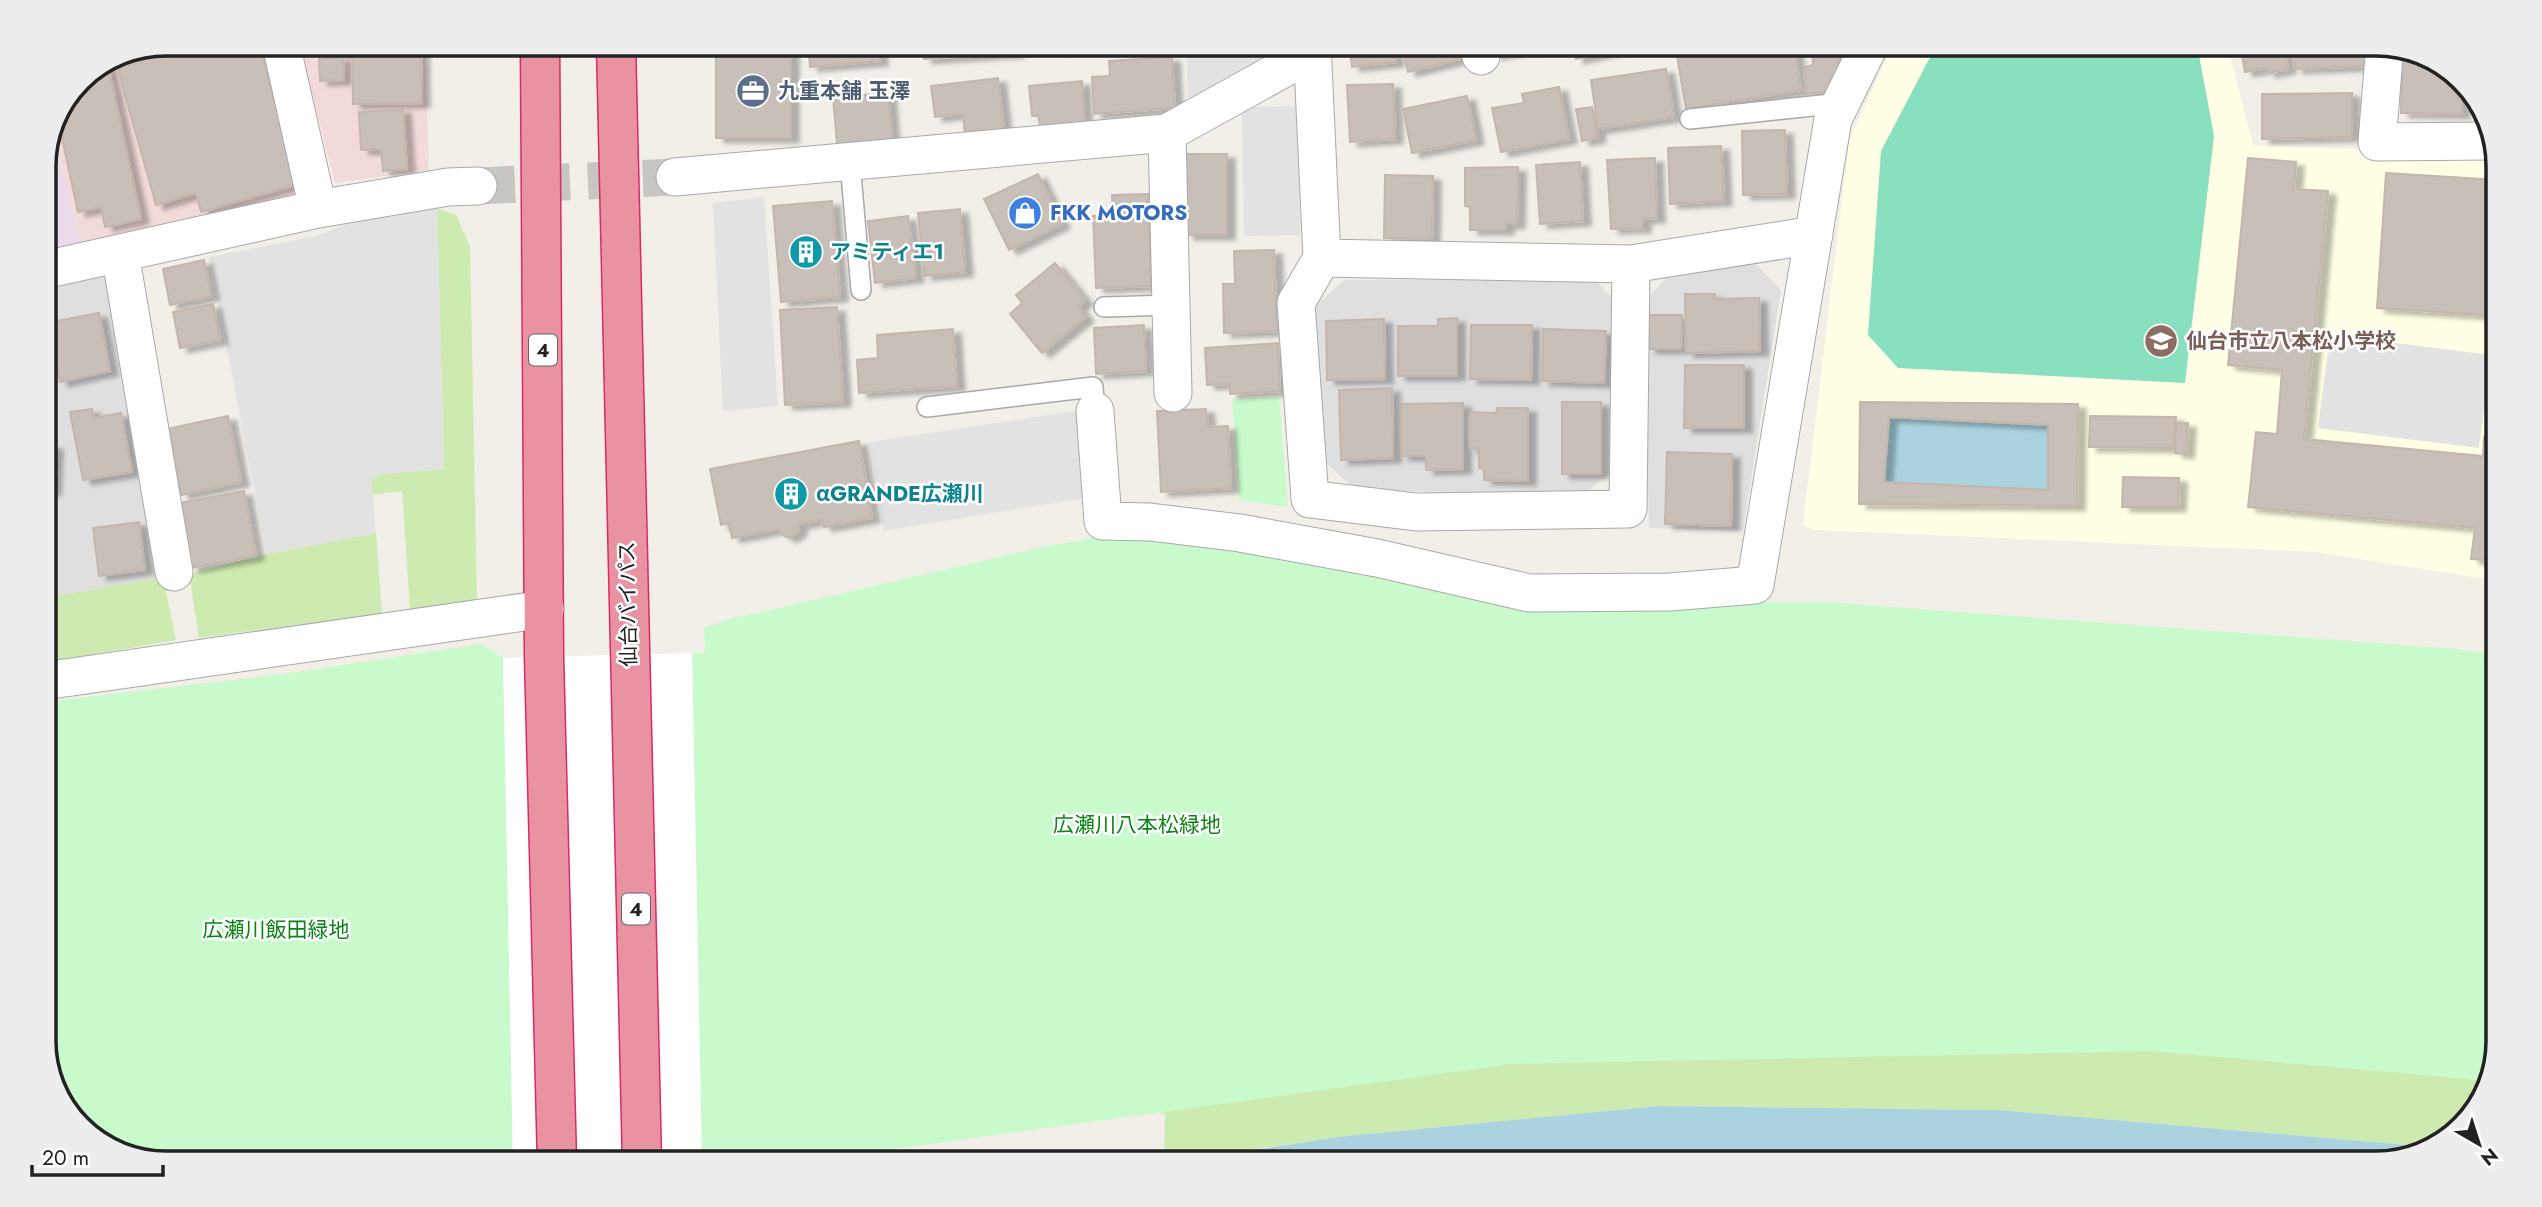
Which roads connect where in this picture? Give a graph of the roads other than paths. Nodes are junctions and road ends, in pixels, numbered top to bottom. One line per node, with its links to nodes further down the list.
1 (284, 56): 15 (street)
2 (540, 56): 28 (highway, 4)
3 (615, 56): 31 (highway, 仙台バイパス / 4)
4 (1299, 56): 10 (street)
5 (1313, 56): 18 (street)
6 (1864, 56): 8 (street)
7 (2384, 57): 11 (street)
8 (1841, 103): 9 (lane); 16 (street)
9 (1690, 119)
10 (1167, 133): 12 (street); 22 (street)
11 (2483, 141)
12 (850, 162): 13 (street); 21 (lane)
13 (675, 177)
14 (478, 186): 15 (street)
15 (318, 209): 17 (street)
16 (1814, 235): 19 (street); 26 (street)
17 (120, 253): 20 (street); 27 (street)
18 (1322, 258): 19 (street); 19 (street)
19 (1631, 264)
20 (56, 267)
21 (861, 290)
22 (1172, 305): 23 (lane); 24 (street)
23 (1104, 307)
24 (1173, 393)
25 (927, 407): 26 (lane)
26 (1095, 411)
27 (174, 572)
28 (545, 609): 29 (street); 30 (highway, 4)
29 (56, 679)
30 (557, 1151)
31 (642, 1151)

